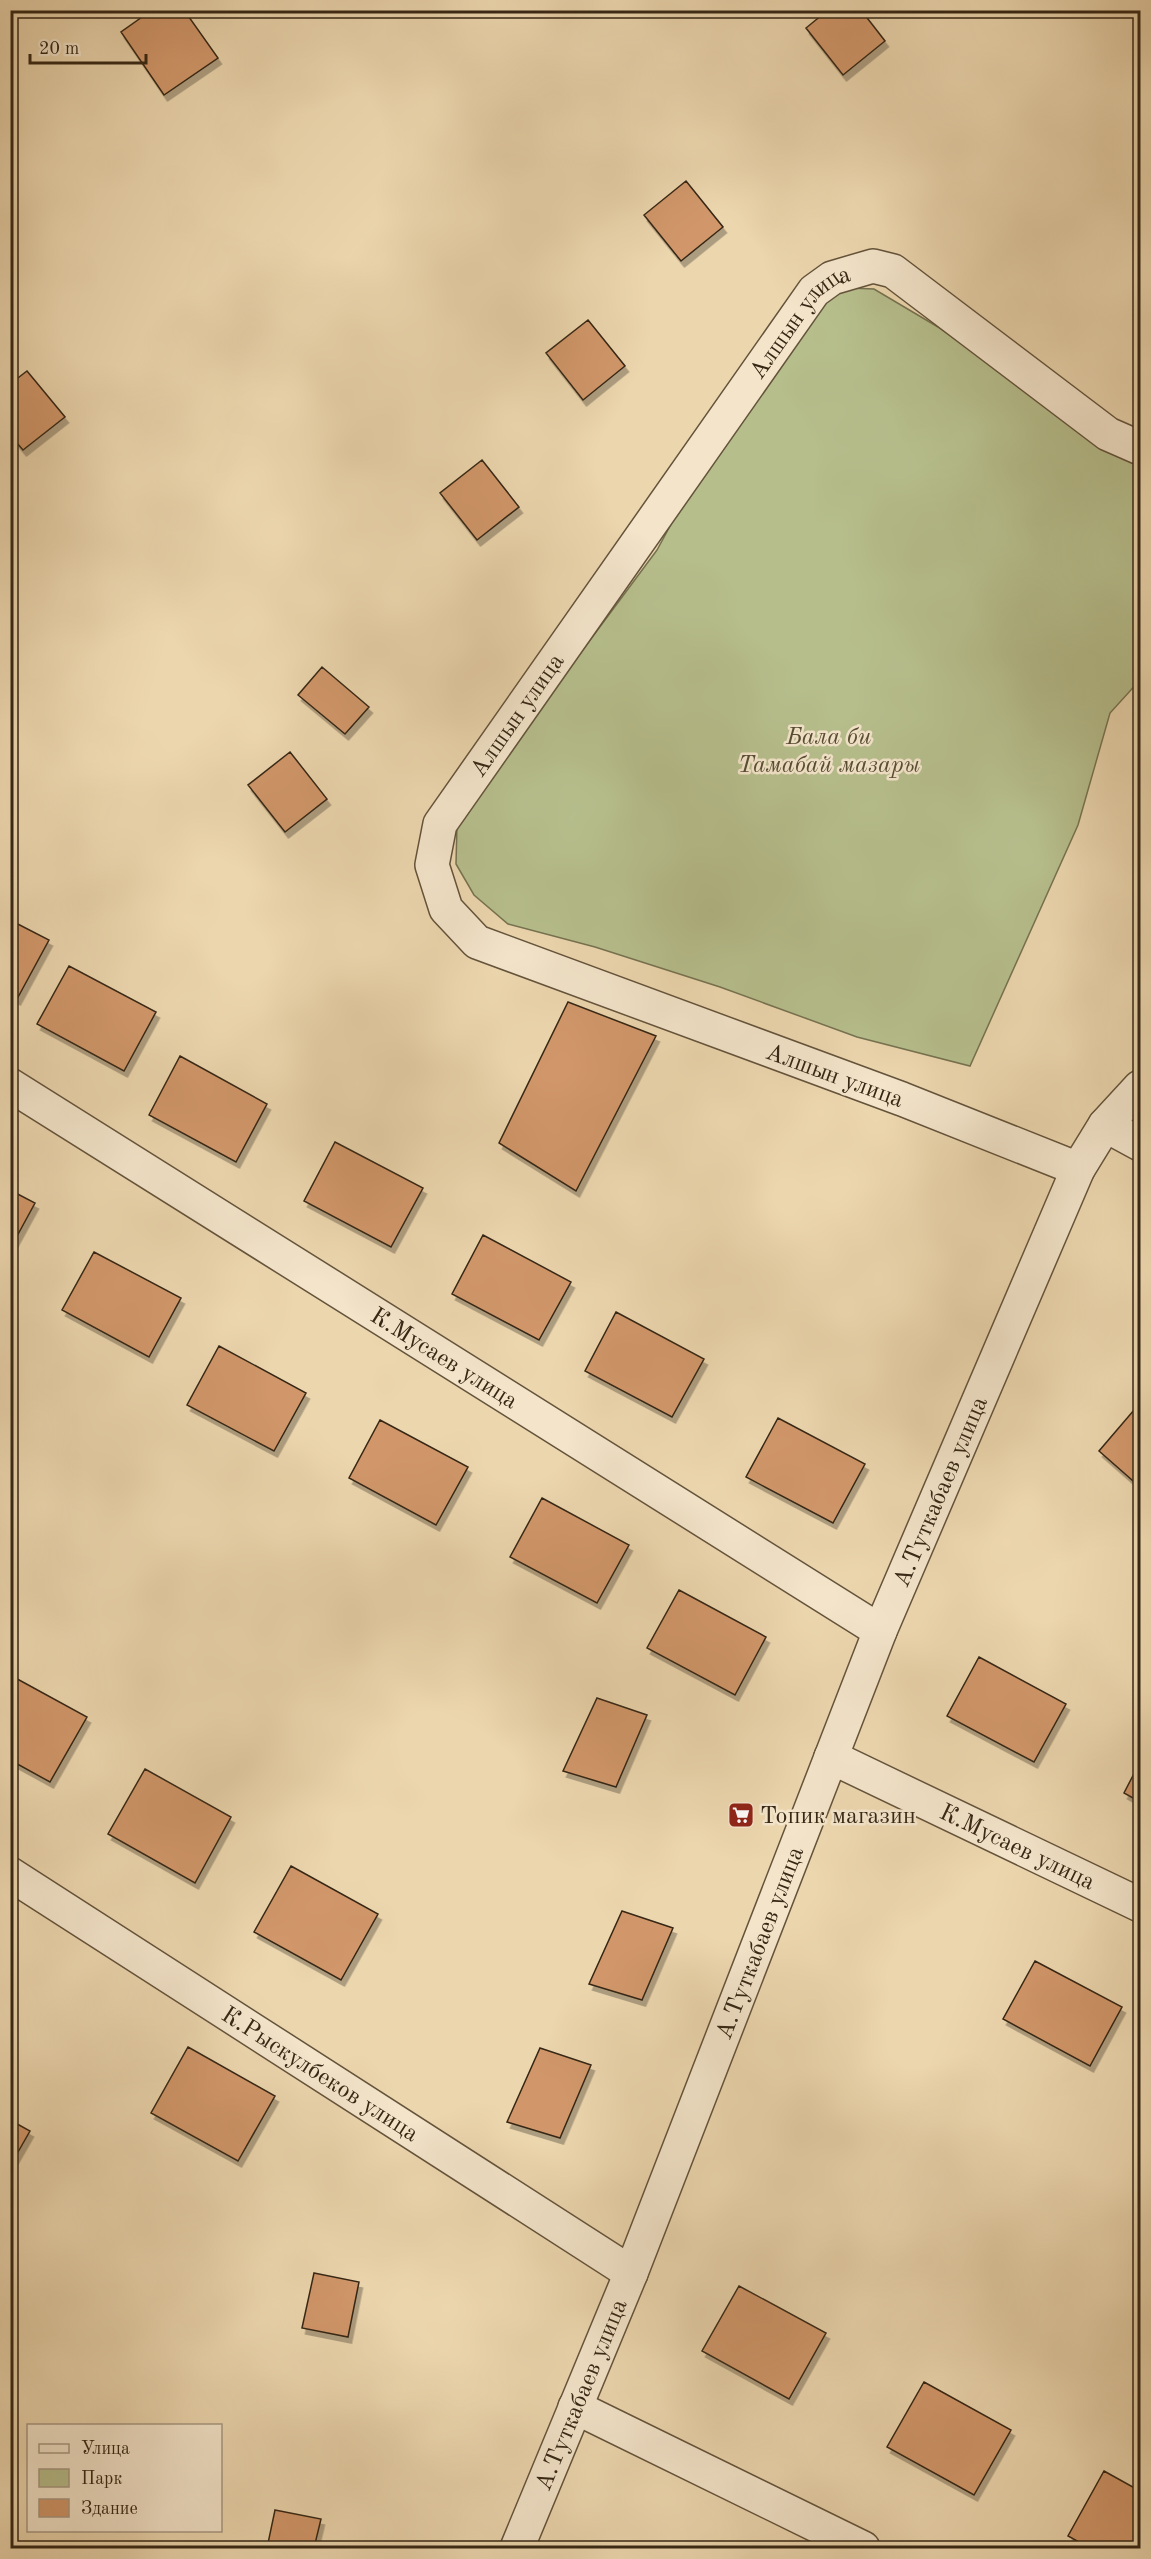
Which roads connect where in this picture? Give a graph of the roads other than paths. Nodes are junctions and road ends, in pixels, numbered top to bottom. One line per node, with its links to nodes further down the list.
1 (1140, 448): 6 (street, Алшын улица)
2 (10, 1085): 7 (street, К.Мусаев улица)
3 (1140, 1087): 4 (street, А.Туткабаев улица)
4 (1106, 1125): 5 (street); 6 (street, А.Туткабаев улица)
5 (1140, 1144)
6 (1078, 1169): 7 (street, А.Туткабаев улица)
7 (880, 1631): 8 (street, А.Туткабаев улица)
8 (831, 1757): 10 (street, К.Мусаев улица); 11 (street, А.Туткабаев улица)
9 (10, 1874): 11 (street, К.Рыскулбеков улица)
10 (1140, 1905)
11 (631, 2273): 12 (street, А.Туткабаев улица)
12 (576, 2407): 13 (street, А.Туткабаев улица); 14 (street)
13 (517, 2548)
14 (863, 2548)

